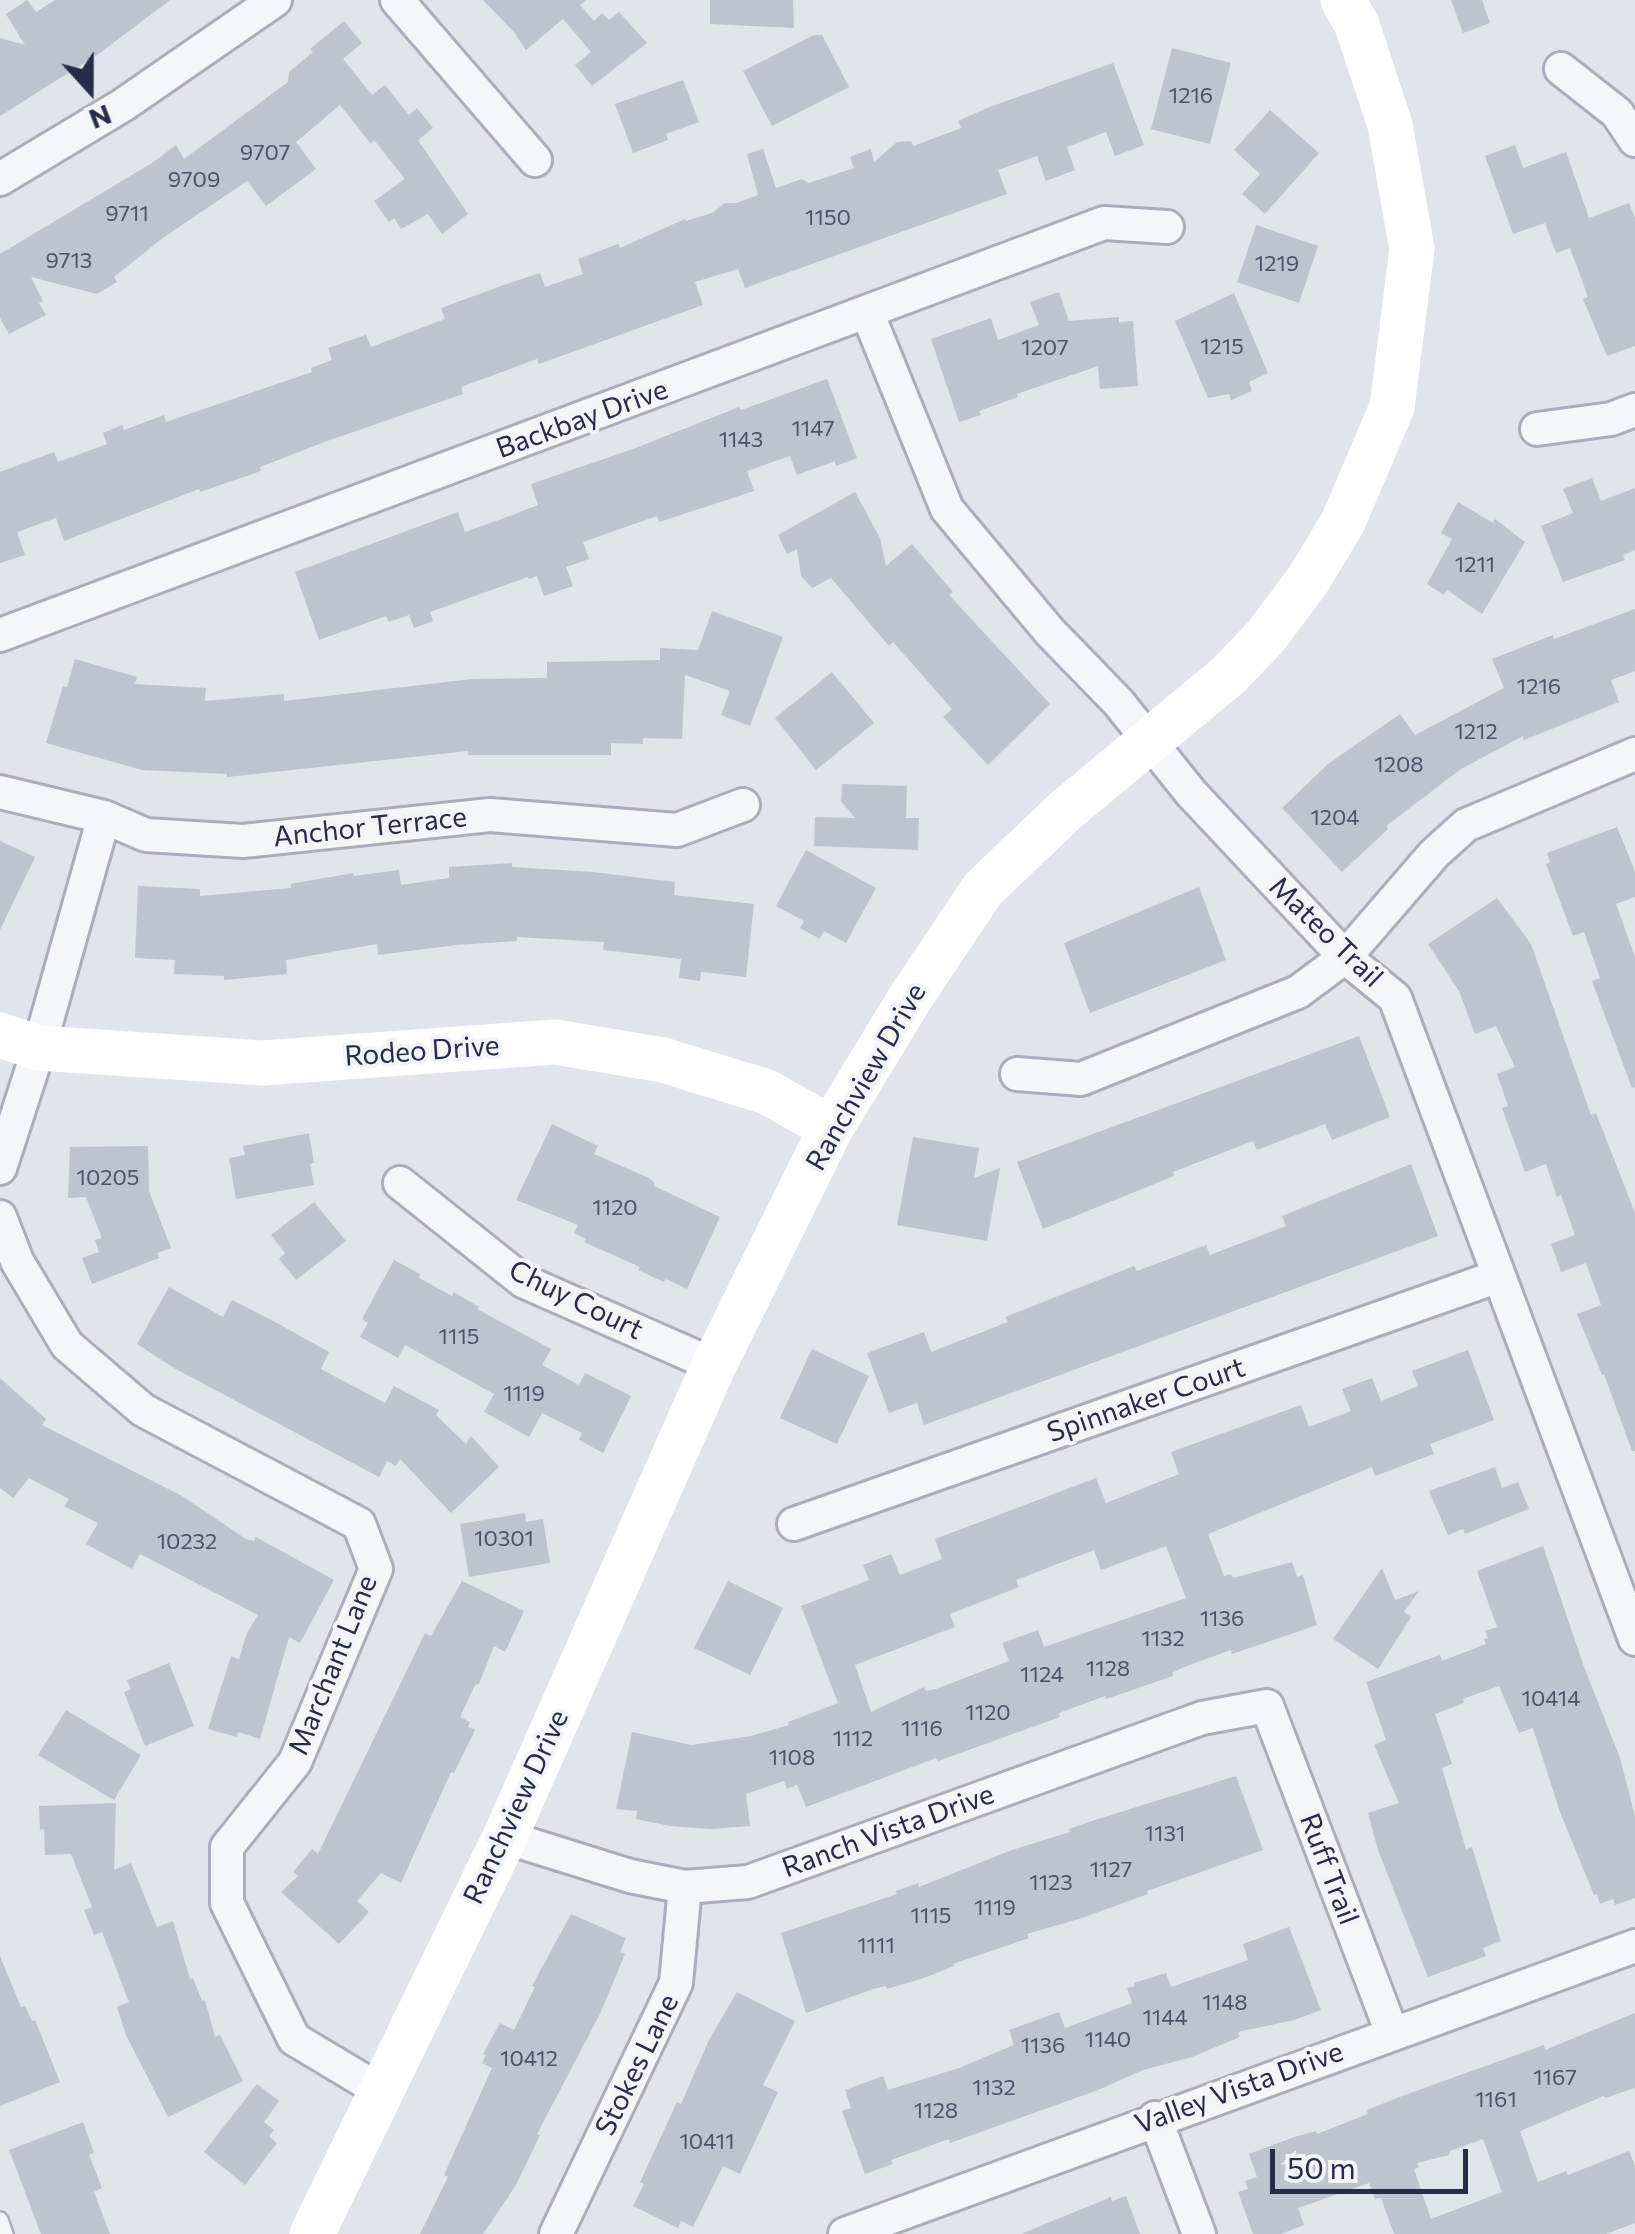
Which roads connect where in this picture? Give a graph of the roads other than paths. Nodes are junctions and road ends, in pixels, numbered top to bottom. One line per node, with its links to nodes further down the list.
1 (275, 0): 7 (street)
2 (397, 0): 6 (street)
3 (1343, 0): 13 (street, Ranchview Drive)
4 (1561, 69): 5 (street)
5 (1635, 140)
6 (535, 160)
7 (0, 179)
8 (1166, 227): 9 (street, Backbay Drive)
9 (867, 312): 12 (street, Backbay Drive); 13 (street, Mateo Trail)
10 (1635, 410): 11 (street)
11 (1538, 429)
12 (0, 636)
13 (1150, 742): 18 (street, Mateo Trail); 21 (street, Ranchview Drive)
14 (1635, 754): 18 (street)
15 (0, 792): 17 (street, Anchor Terrace)
16 (743, 805): 17 (street, Anchor Terrace)
17 (104, 817): 19 (street)
18 (1344, 957): 20 (street); 25 (street, Mateo Trail)
19 (19, 1042): 21 (street, Rodeo Drive); 22 (street)
20 (1017, 1074)
21 (831, 1128): 26 (street, Ranchview Drive)
22 (0, 1168)
23 (400, 1183): 26 (street, Chuy Court)
24 (0, 1217): 34 (street, Marchant Lane)
25 (1498, 1276): 27 (street, Spinnaker Court); 28 (street, Mateo Trail)
26 (714, 1366): 30 (street, Ranchview Drive)
27 (794, 1524)
28 (1635, 1640)
29 (1266, 1706): 31 (street, Ranch Vista Drive); 33 (street, Ruff Trail)
30 (505, 1837): 31 (street, Ranch Vista Drive); 34 (street, Ranchview Drive)
31 (685, 1887): 39 (street, Stokes Lane)
32 (1635, 1946): 33 (street, Valley Vista Drive)
33 (1392, 2033): 35 (street, Valley Vista Drive)
34 (381, 2091): 38 (street, Ranchview Drive)
35 (1155, 2118): 40 (street, Valley Vista Drive); 41 (street)
36 (0, 2220): 37 (lane)
37 (5, 2234)
38 (312, 2234)
39 (556, 2234)
40 (845, 2234)
41 (1198, 2234)

